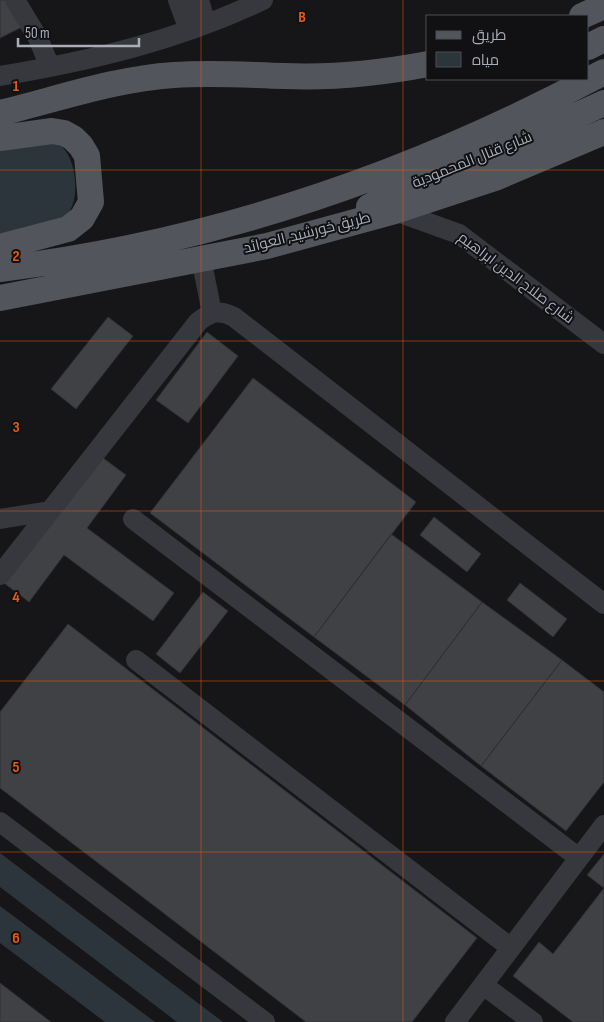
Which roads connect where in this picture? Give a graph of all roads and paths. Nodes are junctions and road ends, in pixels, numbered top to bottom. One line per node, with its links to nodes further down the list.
1 (15, 0): 11 (street)
2 (178, 0): 8 (street)
3 (199, 0): 8 (street)
4 (263, 0): 5 (street)
5 (241, 5): 8 (street)
6 (604, 6): 7 (main road)
7 (584, 15)
8 (198, 27): 11 (street)
9 (604, 39): 10 (main road)
10 (589, 46)
11 (50, 68): 14 (street)
12 (420, 68): 18 (main road)
13 (604, 72): 16 (main road)
14 (0, 76)
15 (588, 80): 25 (main road)
16 (589, 80)
17 (604, 103): 22 (main road, شارع قنال المحمودية)
18 (0, 113)
19 (604, 132): 21 (main road, طريق خورشيد, العوائد)
20 (0, 138): 23 (main road)
21 (395, 211): 22 (main road, طريق خورشيد, العوائد); 28 (street, شارع صلاح الدين ابراهيم)
22 (344, 224): 24 (main road, طريق خورشيد, العوائد)
23 (0, 247)
24 (201, 258): 26 (main road, طريق خورشيد, العوائد); 27 (street)
25 (0, 269)
26 (0, 298)
27 (212, 313): 29 (street); 33 (street)
28 (604, 344)
29 (50, 511): 30 (street); 32 (street)
30 (0, 519)
31 (133, 519): 37 (street)
32 (0, 575)
33 (604, 604)
34 (136, 660): 38 (street)
35 (0, 822): 40 (street)
36 (604, 825): 37 (street)
37 (579, 858): 38 (street)
38 (511, 948): 39 (street)
39 (483, 985): 41 (street); 42 (street)
40 (265, 1022)
41 (454, 1022)
42 (533, 1022)

